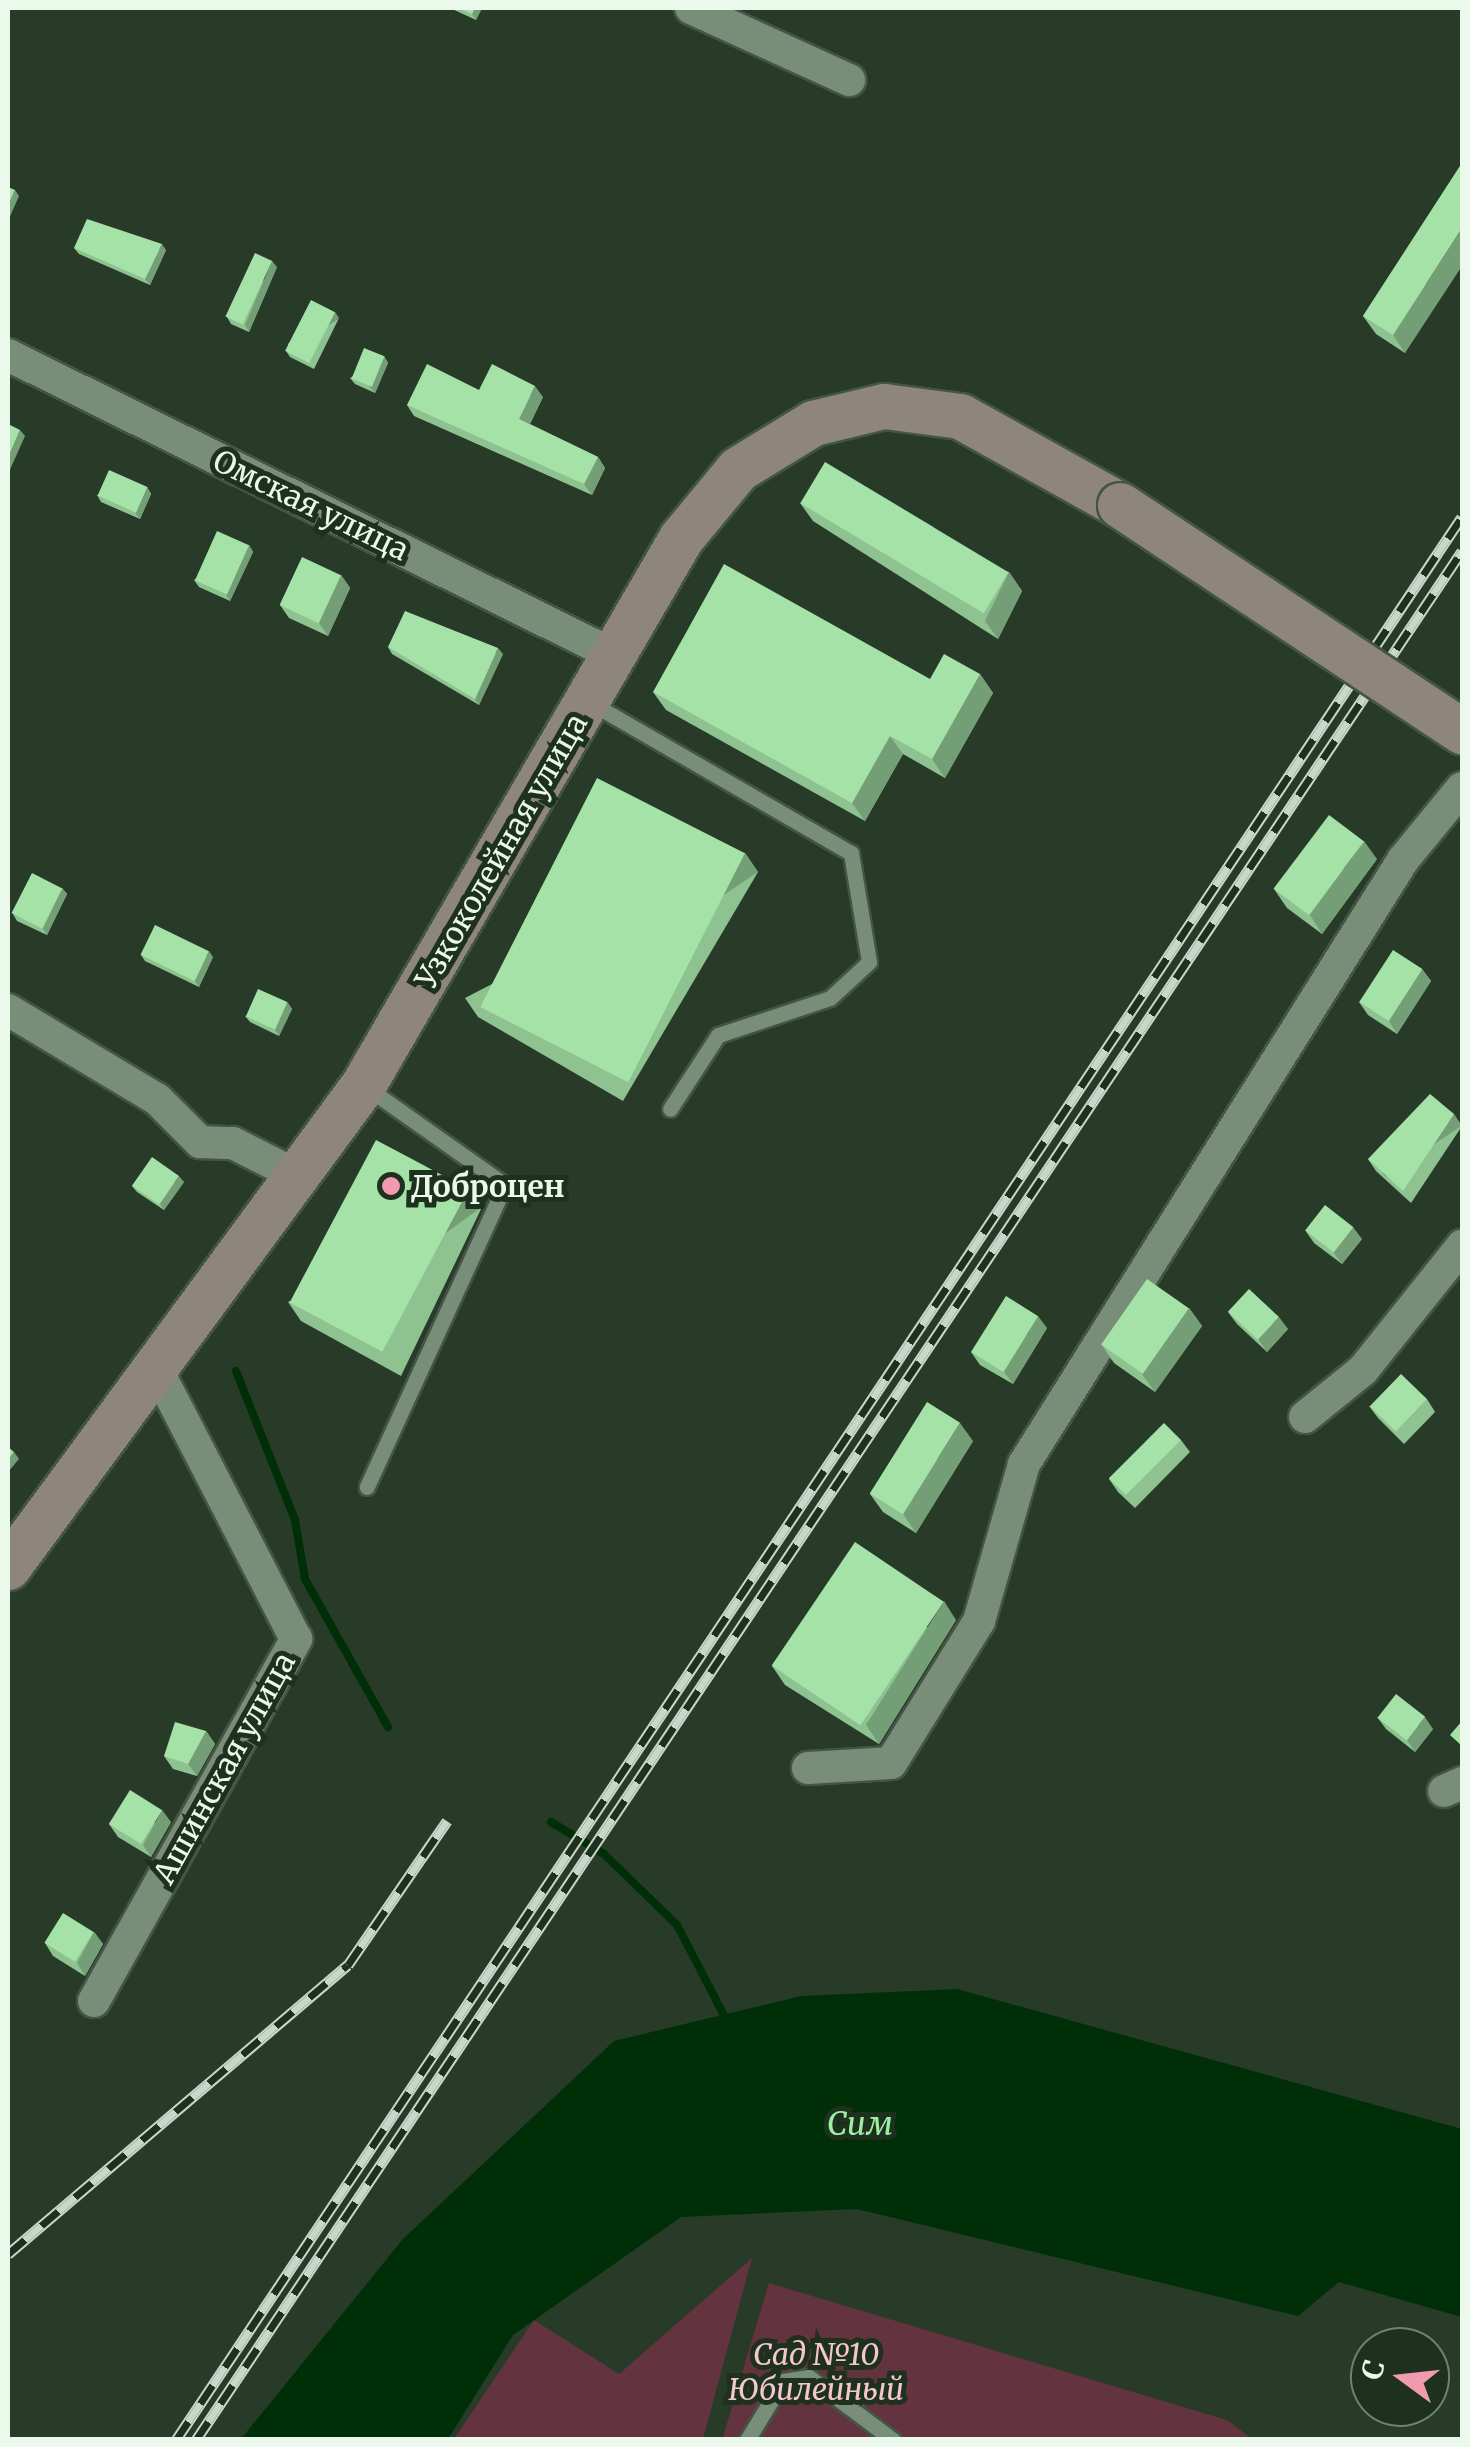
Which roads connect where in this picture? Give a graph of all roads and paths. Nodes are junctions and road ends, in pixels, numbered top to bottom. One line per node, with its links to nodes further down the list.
1 (691, 8): 2 (street)
2 (849, 80)
3 (8, 355): 4 (street, Омская улица)
4 (614, 655): 5 (street, Узкоколейная улица); 6 (street, Узкоколейная улица, bridge)
5 (588, 701): 9 (street, Узкоколейная улица); 10 (lane)
6 (1462, 731)
7 (1462, 788): 17 (street)
8 (8, 1010): 11 (street)
9 (362, 1085): 11 (street, Узкоколейная улица); 15 (lane)
10 (670, 1109)
11 (300, 1177): 13 (street, Узкоколейная улица)
12 (1462, 1246): 14 (street)
13 (158, 1372): 16 (street, Узкоколейная улица); 18 (street, Ашинская улица)
14 (1304, 1417)
15 (367, 1487)
16 (8, 1567)
17 (808, 1768)
18 (94, 2001)
19 (747, 2440): 20 (lane)
20 (892, 2440)

